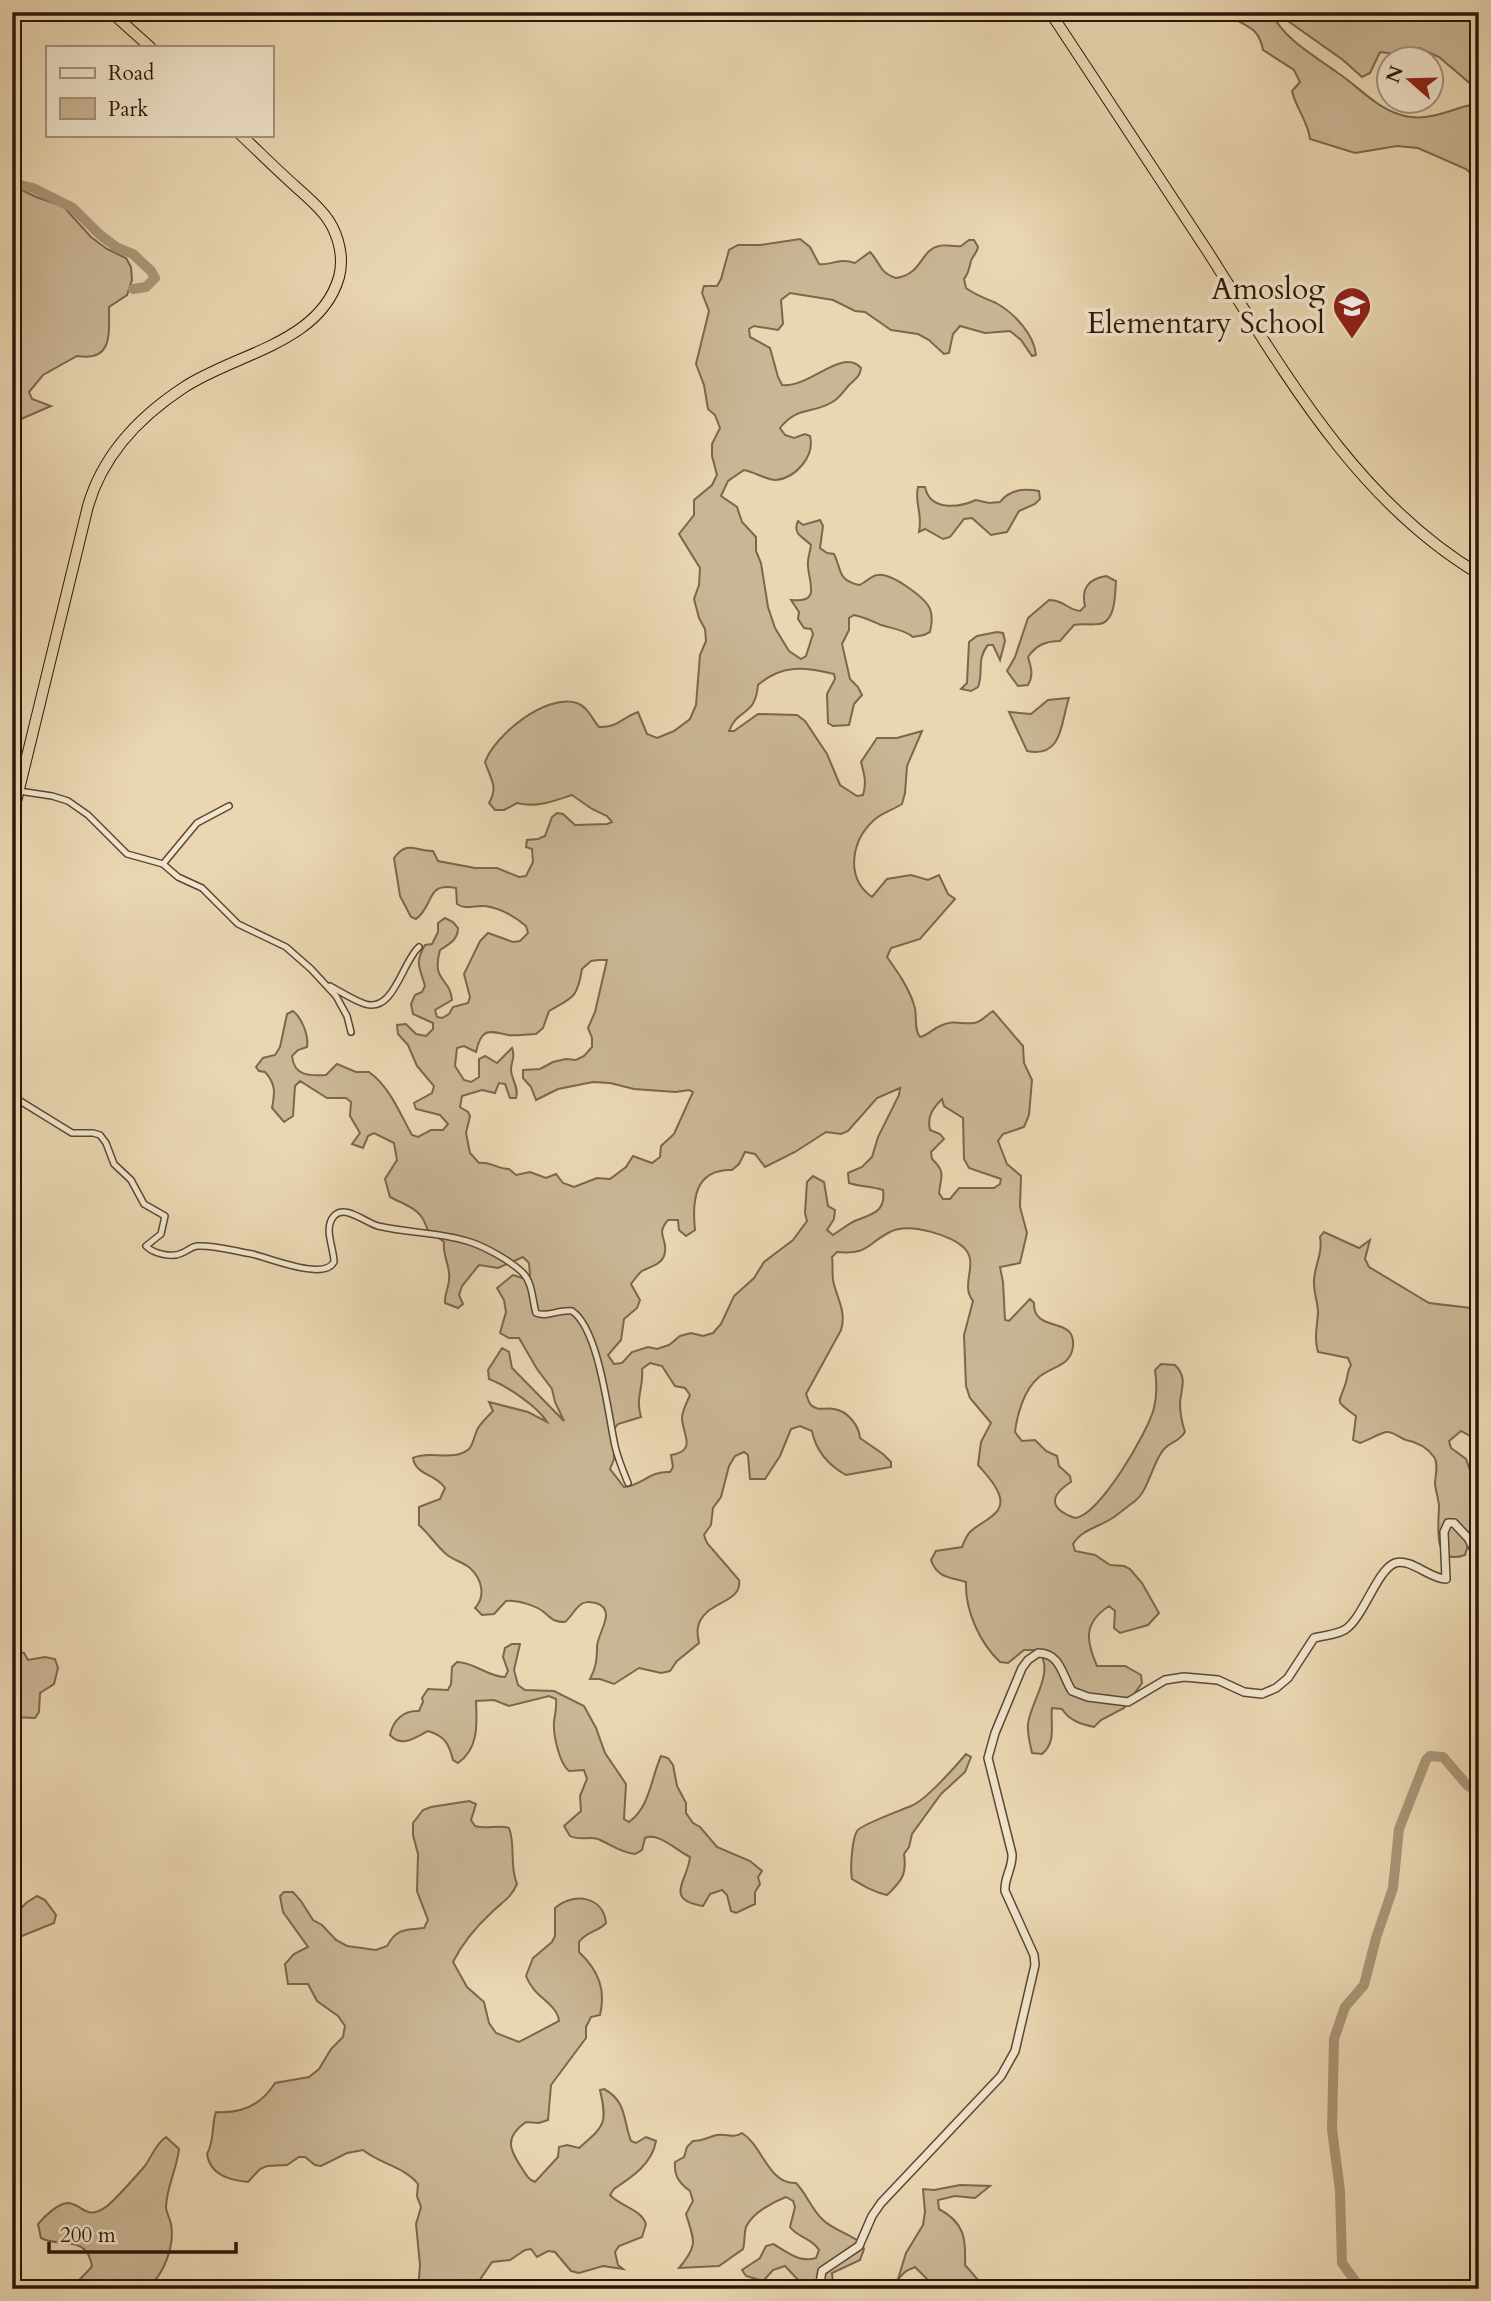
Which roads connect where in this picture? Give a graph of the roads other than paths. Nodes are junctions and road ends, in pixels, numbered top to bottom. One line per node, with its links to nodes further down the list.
1 (111, 12): 3 (highway)
2 (1050, 12): 5 (highway)
3 (149, 46)
4 (242, 136): 6 (highway)
5 (1479, 574)
6 (15, 790): 8 (highway); 9 (street)
7 (229, 806): 9 (street)
8 (12, 818)
9 (163, 864): 11 (street)
10 (419, 947): 11 (street)
11 (327, 985): 12 (street)
12 (351, 1032)
13 (12, 1096): 14 (street)
14 (628, 1483)
15 (1479, 1559): 16 (street)
16 (829, 2289)

